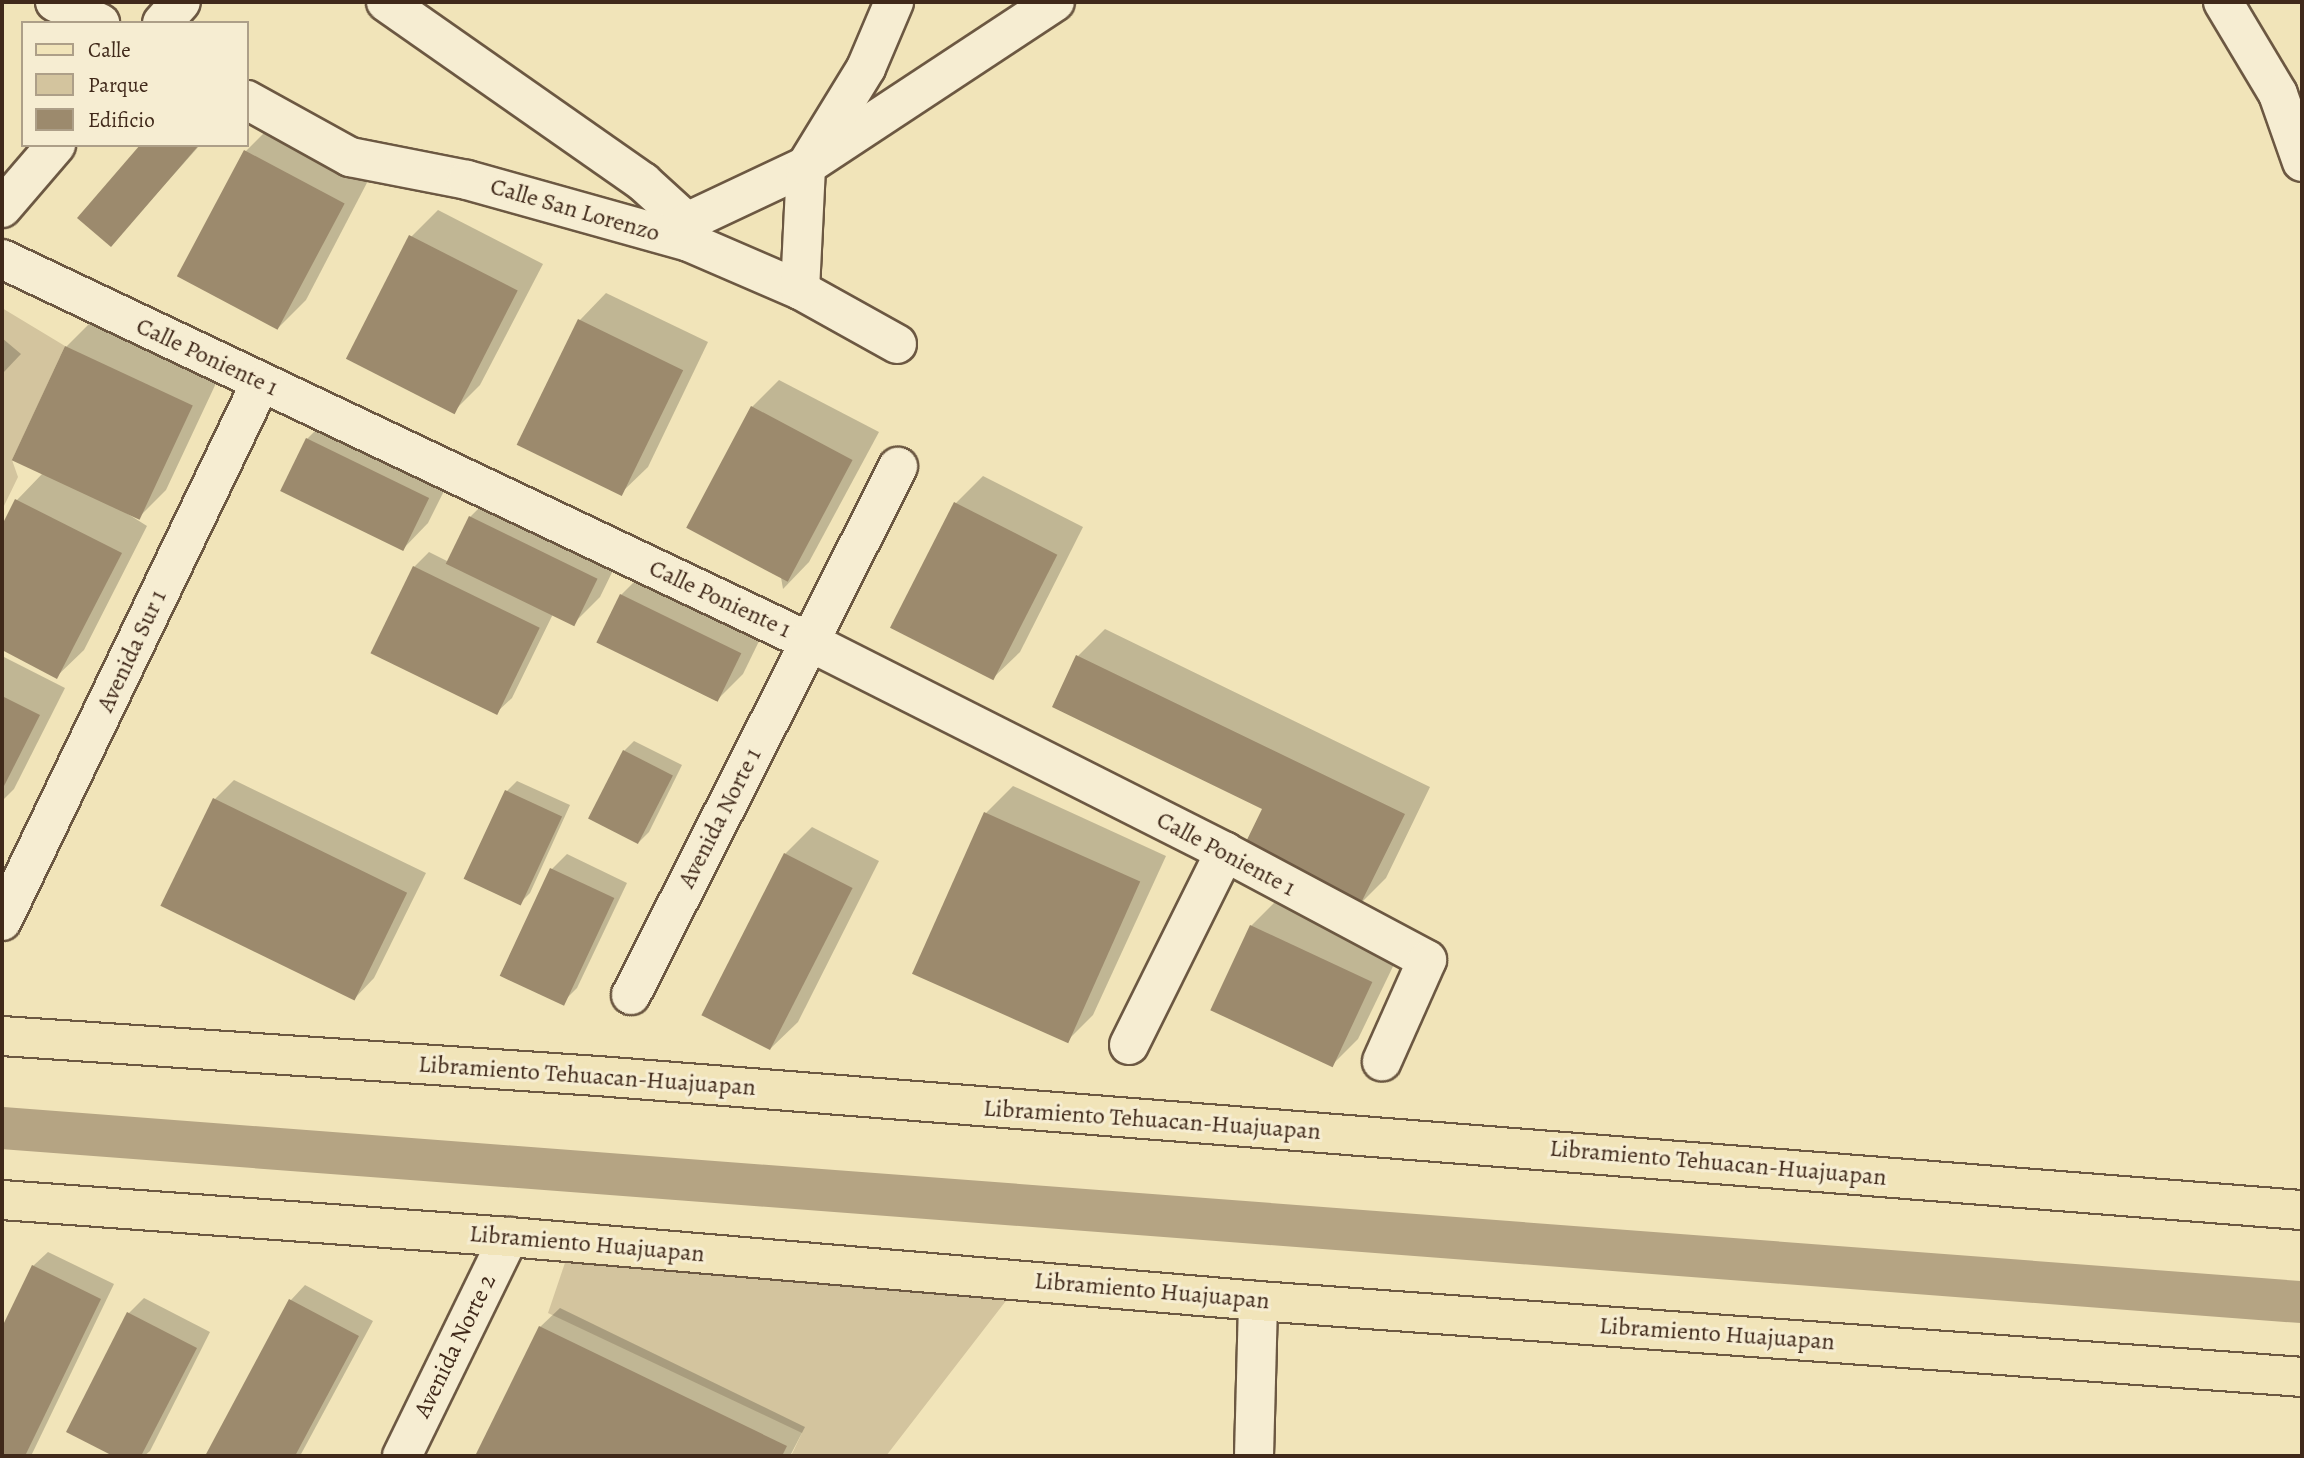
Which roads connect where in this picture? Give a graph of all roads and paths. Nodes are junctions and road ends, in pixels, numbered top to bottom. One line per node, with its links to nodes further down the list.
1 (55, 2): 7 (street)
2 (181, 2): 8 (street)
3 (386, 2): 14 (street)
4 (894, 2): 12 (street)
5 (1055, 2): 12 (street)
6 (2223, 2): 11 (street)
7 (96, 21)
8 (164, 21)
9 (248, 101): 14 (street, Calle San Lorenzo)
10 (54, 147): 13 (street)
11 (2302, 162)
12 (806, 166): 14 (street); 16 (street)
13 (3, 204)
14 (688, 232): 16 (street, Calle San Lorenzo)
15 (2, 259): 18 (street, Calle Poniente 1)
16 (800, 290): 17 (street, Calle San Lorenzo)
17 (897, 344)
18 (261, 382): 20 (street, Calle Poniente 1); 22 (street, Avenida Sur 1)
19 (898, 467): 20 (street, Avenida Norte 1)
20 (808, 641): 21 (street, Calle Poniente 1); 23 (street, Avenida Norte 1)
21 (1225, 852): 25 (street); 26 (street, Calle Poniente 1)
22 (2, 920)
23 (631, 995)
24 (2, 1036): 28 (main road, Libramiento Tehuacan-Huajuapan)
25 (1129, 1045)
26 (1382, 1062)
27 (2, 1200): 29 (main road, Libramiento Huajuapan)
28 (2302, 1210)
29 (509, 1237): 30 (main road, Libramiento Huajuapan); 32 (street, Avenida Norte 2)
30 (1258, 1301): 31 (main road, Libramiento Huajuapan); 33 (street)
31 (2302, 1377)
32 (402, 1456)
33 (1254, 1456)

